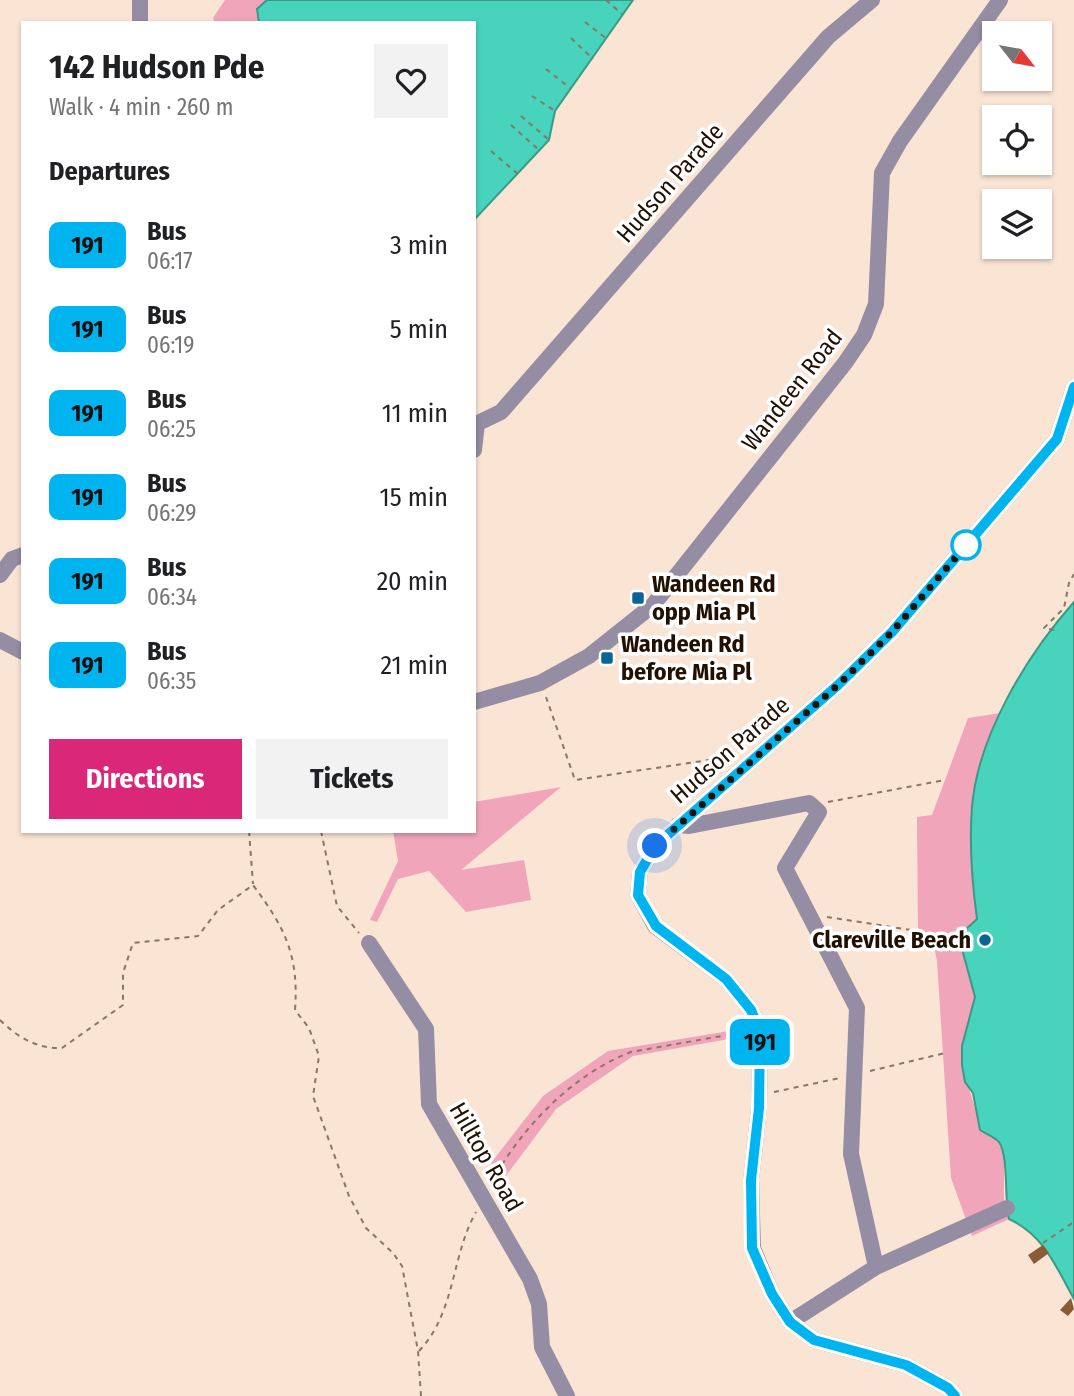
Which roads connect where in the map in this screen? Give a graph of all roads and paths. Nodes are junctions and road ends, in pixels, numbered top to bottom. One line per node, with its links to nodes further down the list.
1 (140, 0): 6 (street)
2 (606, 0): 5 (path)
3 (872, 0): 22 (street, Hudson Parade)
4 (1000, 0): 29 (street, Wandeen Road)
5 (622, 14)
6 (140, 21)
7 (585, 22): 9 (path)
8 (570, 38): 10 (path)
9 (607, 39)
10 (593, 59)
11 (545, 69): 12 (path)
12 (570, 88)
13 (532, 96): 14 (path)
14 (555, 111)
15 (521, 116): 17 (path)
16 (511, 125): 19 (path)
17 (549, 140)
18 (491, 151): 20 (path)
19 (540, 151)
20 (518, 174)
21 (1074, 387): 31 (street, Hudson Parade)
22 (476, 424)
23 (21, 556): 25 (street)
24 (1074, 574): 26 (path)
25 (0, 575)
26 (1054, 630)
27 (0, 640): 28 (street)
28 (21, 651)
29 (540, 683): 30 (street, Wandeen Road); 31 (path)
30 (476, 701)
31 (761, 753): 34 (street, Hudson Parade)
32 (945, 780): 33 (path)
33 (816, 809): 34 (street); 38 (street)
34 (678, 825): 42 (street, Hudson Parade)
35 (249, 833): 37 (path)
36 (321, 833): 40 (path)
37 (253, 885): 41 (path); 49 (path)
38 (809, 914): 39 (path); 47 (street)
39 (918, 931)
40 (369, 943): 43 (street, Hilltop Road)
41 (0, 1020)
42 (760, 1032): 43 (path); 48 (street, Hudson Parade)
43 (483, 1198): 49 (path); 51 (street, Hilltop Road)
44 (1007, 1209): 47 (street)
45 (1074, 1222): 46 (path)
46 (1043, 1243)
47 (876, 1267): 48 (street)
48 (790, 1322): 52 (street, Hudson Parade)
49 (418, 1351): 50 (path)
50 (421, 1396)
51 (567, 1396)
52 (955, 1396)

